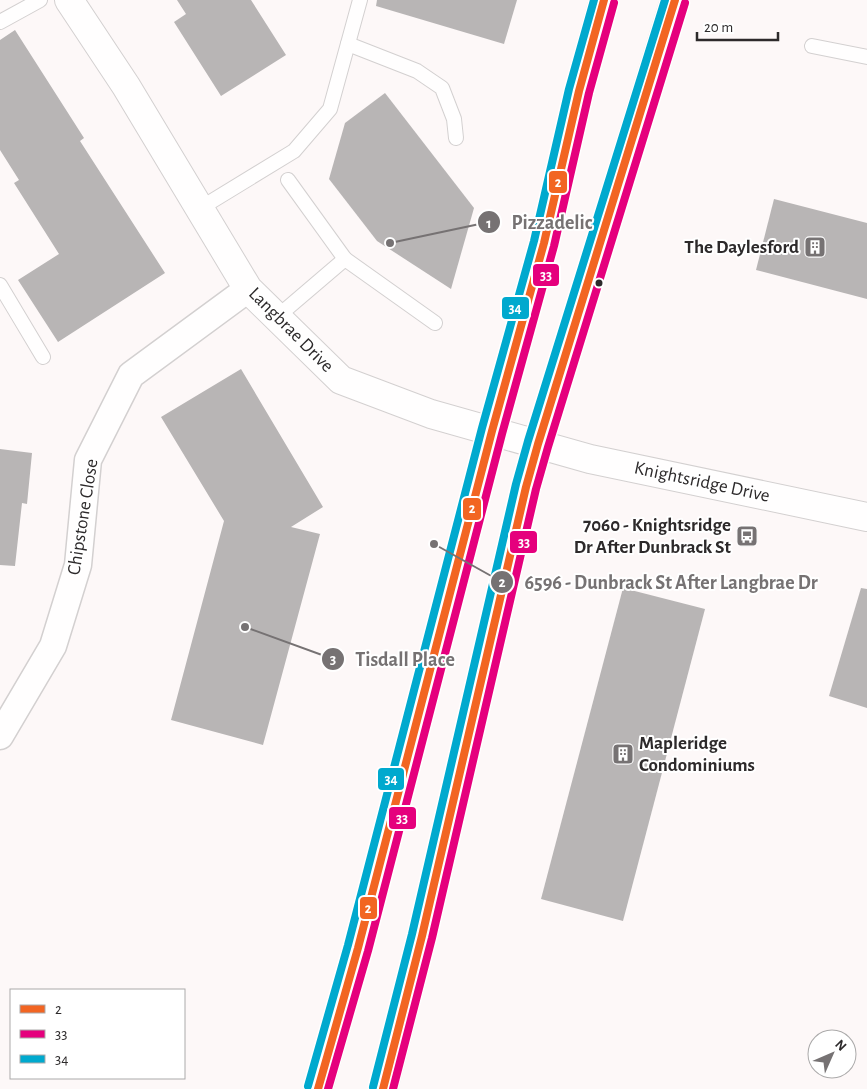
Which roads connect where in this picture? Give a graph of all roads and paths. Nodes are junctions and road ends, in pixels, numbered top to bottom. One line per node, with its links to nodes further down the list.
1 (40, 0): 6 (lane)
2 (70, 0): 12 (main road, Langbrae Drive)
3 (360, 0): 7 (lane)
4 (604, 0): 19 (main road)
5 (675, 0): 20 (main road)
6 (0, 22)
7 (348, 44): 10 (lane); 12 (lane)
8 (812, 46): 9 (lane)
9 (867, 57)
10 (456, 138)
11 (288, 180): 13 (lane)
12 (199, 209): 15 (main road, Langbrae Drive)
13 (345, 259): 16 (lane); 17 (lane)
14 (0, 285): 18 (lane)
15 (248, 289): 16 (main road, Langbrae Drive); 22 (street, Chipstone Close)
16 (277, 317): 19 (main road, Langbrae Drive)
17 (435, 323)
18 (43, 357)
19 (492, 431): 20 (main road, Langbrae Drive); 23 (main road)
20 (538, 444): 21 (main road, Knightsridge Drive); 24 (main road)
21 (867, 517)
22 (0, 736)
23 (318, 1089)
24 (383, 1089)

